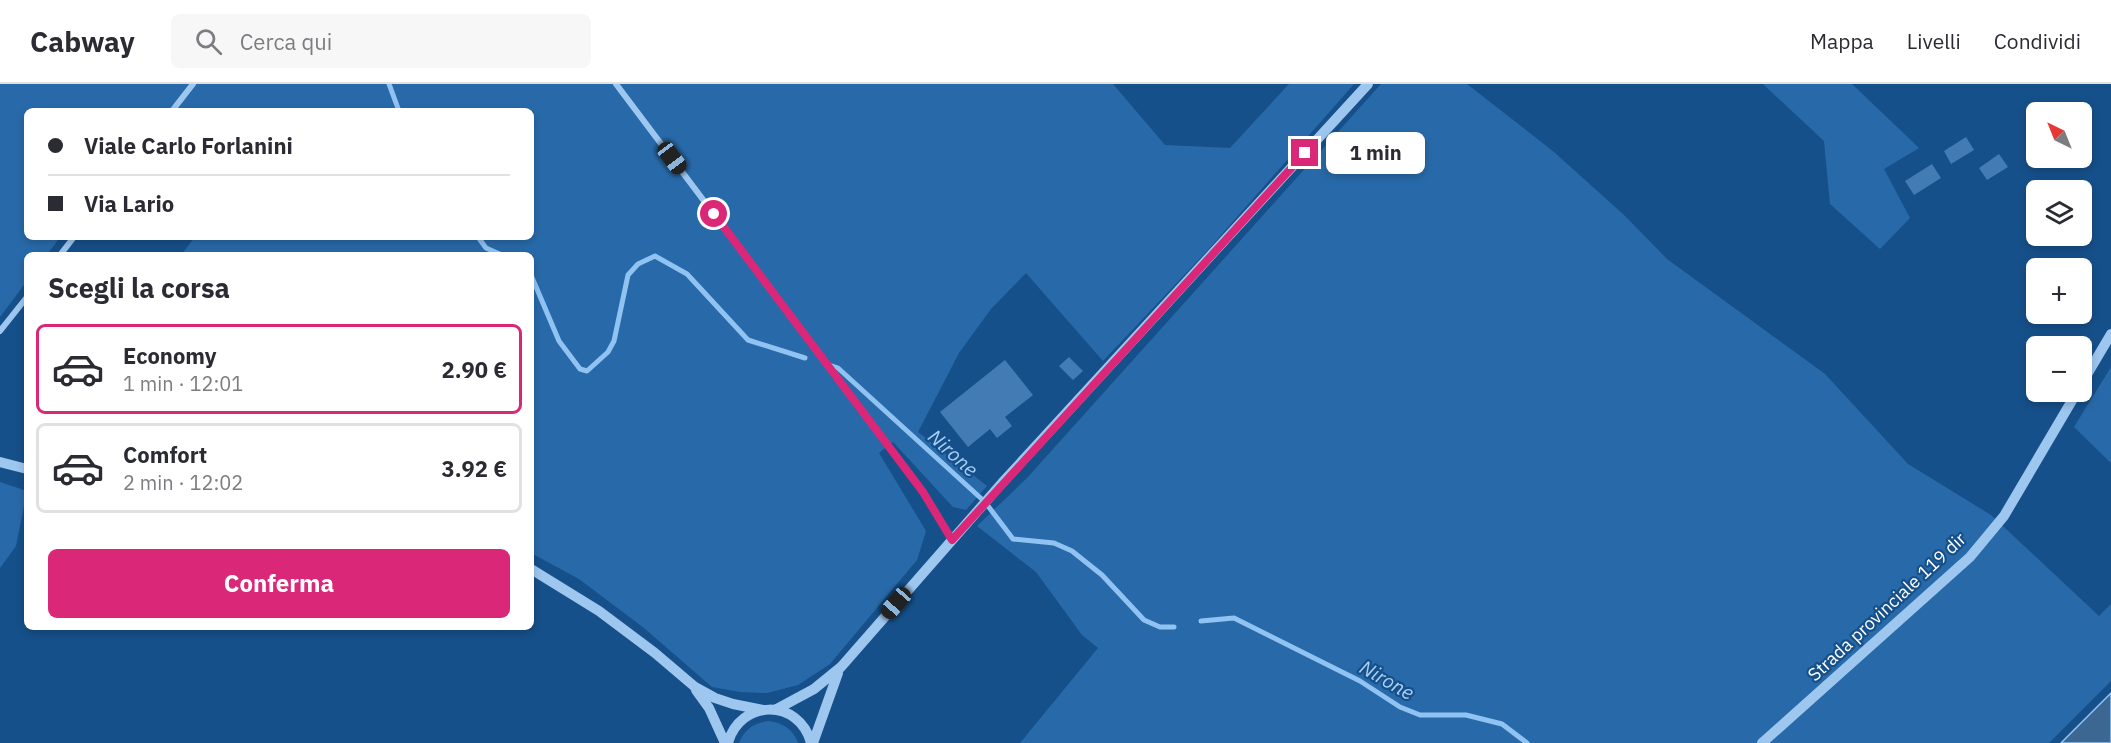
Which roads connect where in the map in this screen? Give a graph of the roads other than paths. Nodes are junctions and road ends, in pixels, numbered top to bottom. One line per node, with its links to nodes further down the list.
1 (193, 84): 4 (street)
2 (616, 84): 14 (street)
3 (1368, 84): 14 (street)
4 (174, 108)
5 (72, 240): 6 (street)
6 (62, 252)
7 (24, 301): 8 (street)
8 (0, 332)
9 (2111, 334): 10 (street)
10 (2092, 366)
11 (2071, 402): 21 (street, Strada provinciale 119 dir)
12 (0, 462): 13 (street)
13 (24, 468)
14 (952, 540): 16 (street)
15 (534, 571): 17 (street)
16 (841, 667): 18 (street); 20 (street)
17 (694, 687): 18 (street); 19 (street)
18 (769, 710): 19 (street); 20 (street)
19 (726, 743)
20 (812, 743)
21 (1762, 743)

